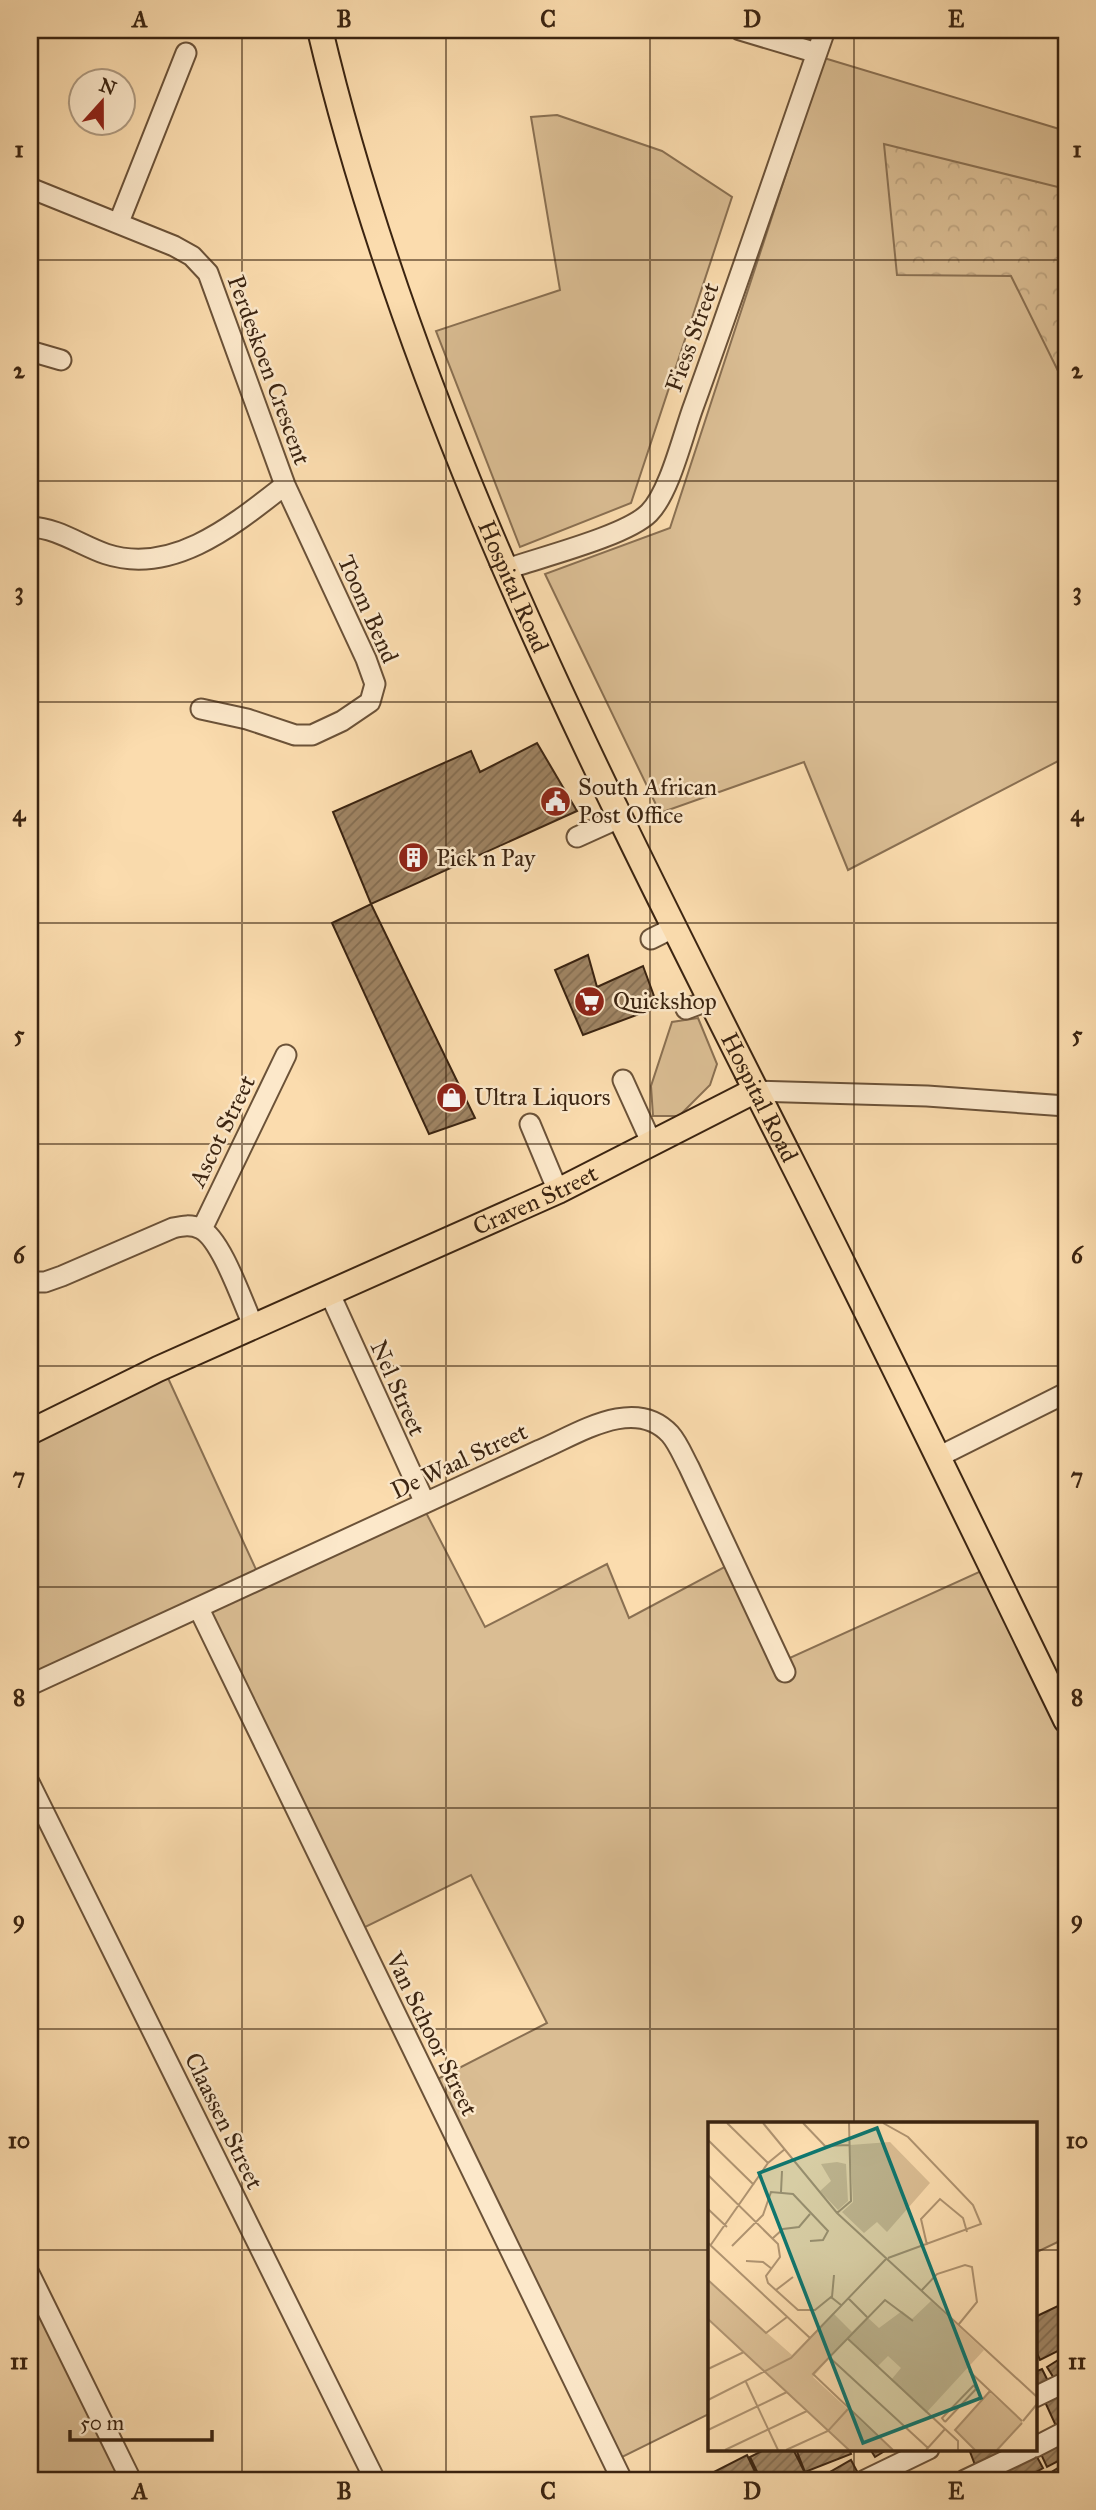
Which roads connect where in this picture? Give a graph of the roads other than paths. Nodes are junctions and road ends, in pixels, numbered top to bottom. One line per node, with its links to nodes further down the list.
1 (320, 30): 12 (main road, Hospital Road)
2 (740, 30): 5 (street)
3 (825, 30): 5 (street, Fiess Street)
4 (186, 53): 7 (street)
5 (817, 53): 12 (street, Fiess Street)
6 (30, 188): 7 (street, Perdeskoen Crescent)
7 (119, 222): 10 (street, Perdeskoen Crescent)
8 (30, 351): 9 (street)
9 (61, 360)
10 (285, 485): 11 (street, Perdeskoen Crescent); 13 (street, Toom Bend)
11 (30, 527)
12 (507, 569): 14 (main road, Hospital Road)
13 (201, 709)
14 (619, 818): 15 (street); 16 (main road, Hospital Road)
15 (577, 838)
16 (673, 928): 17 (street); 18 (main road, Hospital Road)
17 (651, 939)
18 (710, 1000): 19 (street); 22 (main road, Hospital Road)
19 (686, 1009)
20 (286, 1055): 27 (street, Ascot Street)
21 (623, 1080): 25 (street)
22 (754, 1091): 23 (street, Craven Street); 25 (main road, Craven Street); 33 (main road, Hospital Road)
23 (1066, 1106)
24 (530, 1124): 26 (street)
25 (652, 1144): 26 (main road, Craven Street)
26 (558, 1191): 29 (main road, Craven Street)
27 (202, 1229): 28 (street); 30 (street)
28 (30, 1282)
29 (329, 1292): 30 (main road, Craven Street); 34 (street, Nel Street)
30 (254, 1327): 32 (main road, Craven Street)
31 (1066, 1393): 33 (street)
32 (30, 1432)
33 (938, 1457): 38 (main road, Hospital Road)
34 (425, 1503): 35 (street, De Waal Street); 36 (street, De Waal Street)
35 (199, 1609): 37 (street, De Waal Street); 49 (street, Van Schoor Street)
36 (785, 1672)
37 (30, 1685)
38 (1066, 1720)
39 (30, 1784): 48 (street, Claassen Street)
40 (30, 2276): 47 (street)
41 (1066, 2382): 42 (street)
42 (1036, 2397)
43 (1066, 2431): 44 (street)
44 (1036, 2446)
45 (927, 2450): 50 (street)
46 (1028, 2450): 51 (street)
47 (131, 2480)
48 (374, 2480)
49 (622, 2480)
50 (865, 2480)
51 (965, 2480)

